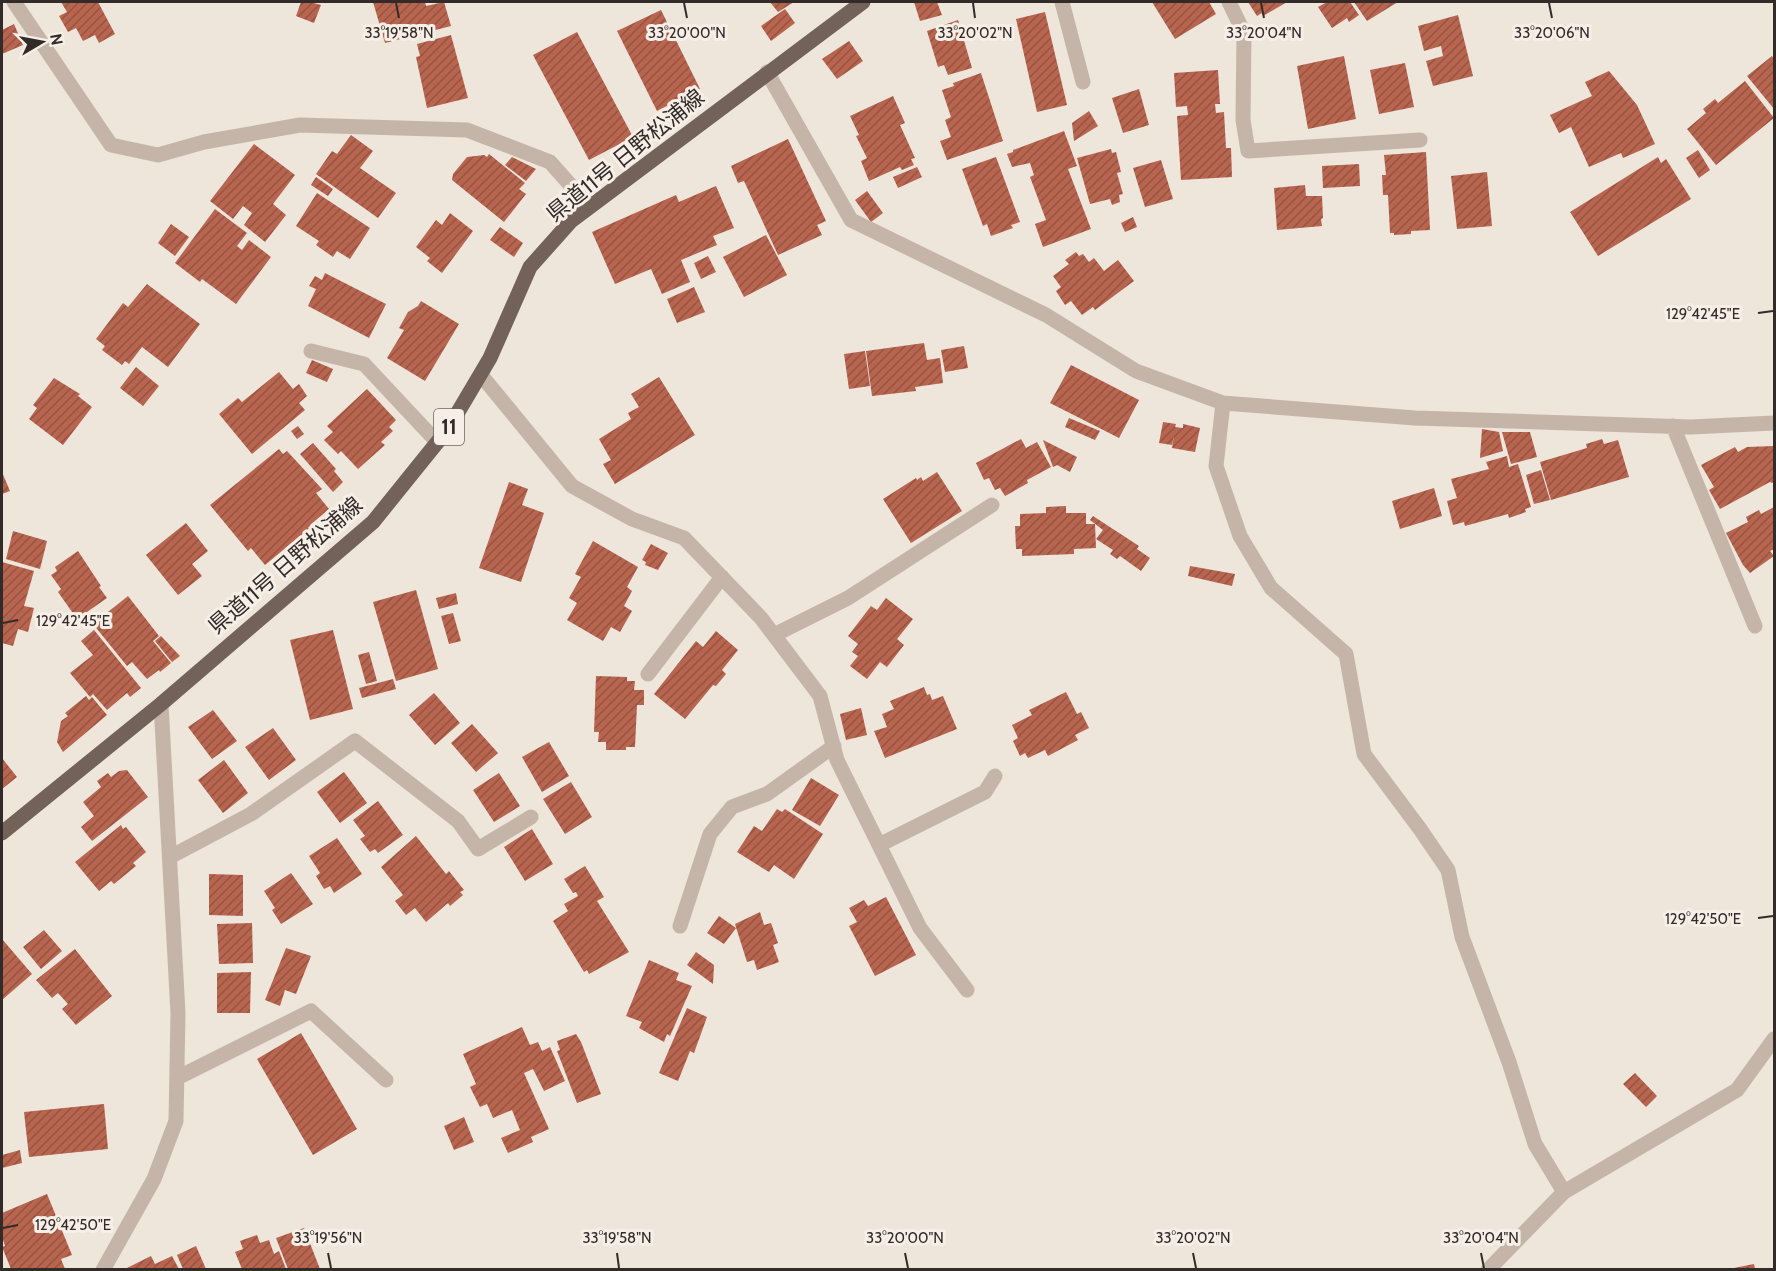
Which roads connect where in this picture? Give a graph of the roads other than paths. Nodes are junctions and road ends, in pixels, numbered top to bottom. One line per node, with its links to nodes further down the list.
1 (14, 2): 8 (street)
2 (863, 2): 5 (main road, 県道11号 日野松浦線 / 11)
3 (1062, 2): 6 (street)
4 (1229, 2): 7 (street)
5 (767, 72): 8 (main road, 県道11号 日野松浦線 / 11); 11 (street)
6 (1083, 82)
7 (1420, 140)
8 (589, 206): 10 (main road, 県道11号 日野松浦線 / 11)
9 (311, 351): 14 (street)
10 (481, 375): 14 (main road, 県道11号 日野松浦線 / 11); 16 (street)
11 (1223, 403): 13 (street); 32 (street)
12 (1774, 423): 13 (street)
13 (1673, 426): 17 (street)
14 (436, 442): 20 (main road, 県道11号 日野松浦線 / 11)
15 (992, 505): 18 (street)
16 (722, 577): 18 (street); 19 (street)
17 (1755, 626)
18 (774, 635): 21 (street)
19 (648, 674)
20 (161, 704): 24 (main road, 県道11号 日野松浦線 / 11); 26 (street)
21 (834, 747): 25 (street); 27 (street)
22 (995, 776): 25 (street)
23 (531, 817): 26 (street)
24 (2, 833)
25 (879, 845): 28 (street)
26 (170, 857): 30 (street)
27 (680, 926)
28 (967, 990)
29 (1774, 1039): 32 (street)
30 (177, 1078): 31 (street); 33 (street)
31 (386, 1080)
32 (1564, 1192): 34 (street)
33 (103, 1269)
34 (1488, 1269)

